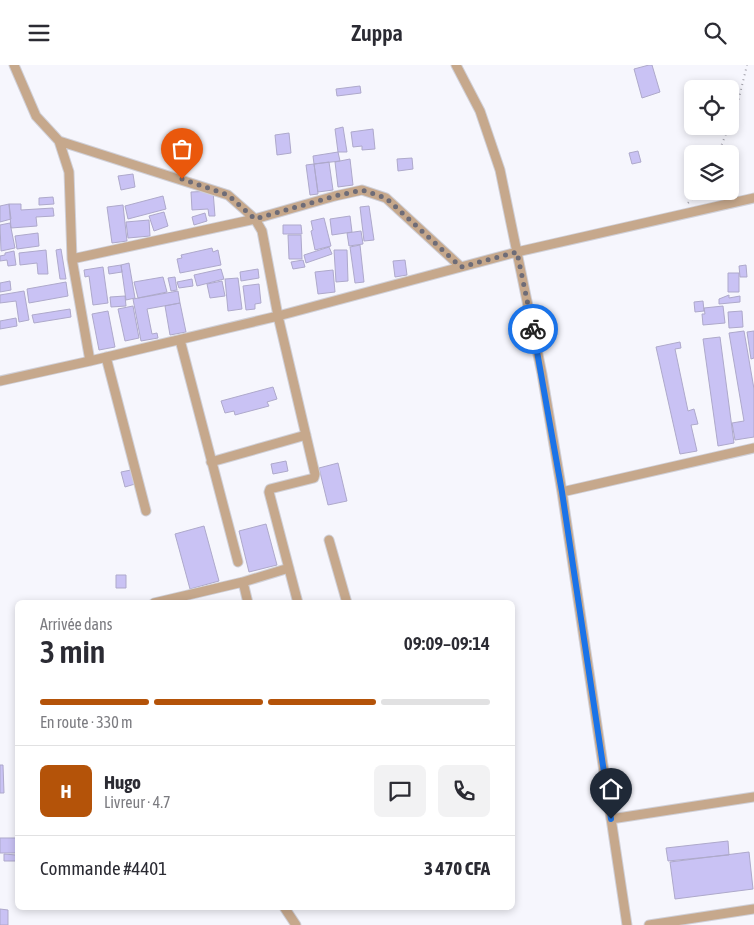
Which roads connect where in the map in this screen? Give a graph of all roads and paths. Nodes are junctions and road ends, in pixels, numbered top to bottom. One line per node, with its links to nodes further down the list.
1 (14, 65): 5 (street)
2 (456, 65): 8 (street)
3 (747, 65): 4 (path)
4 (739, 98)
5 (59, 141): 7 (street); 9 (street)
6 (754, 198): 8 (street)
7 (255, 219): 9 (street); 10 (street); 11 (street)
8 (517, 252): 10 (street); 19 (street)
9 (72, 259): 14 (street)
10 (461, 267): 11 (street)
11 (278, 316): 12 (street); 16 (street)
12 (180, 339): 13 (street); 18 (street)
13 (106, 357): 14 (street); 20 (street)
14 (90, 361): 15 (street)
15 (0, 381)
16 (306, 435): 18 (street); 23 (street)
17 (754, 448): 19 (street)
18 (211, 462): 22 (street)
19 (562, 492): 30 (street)
20 (146, 511)
21 (330, 540): 28 (street)
22 (238, 562)
23 (289, 568): 24 (street); 27 (street)
24 (243, 582): 25 (street); 26 (street)
25 (167, 600)
26 (247, 600)
27 (297, 600)
28 (346, 600)
29 (754, 797): 30 (street)
30 (611, 819): 34 (street)
31 (754, 909): 35 (street)
32 (286, 910): 33 (street)
33 (296, 925)
34 (627, 925)
35 (649, 925)

